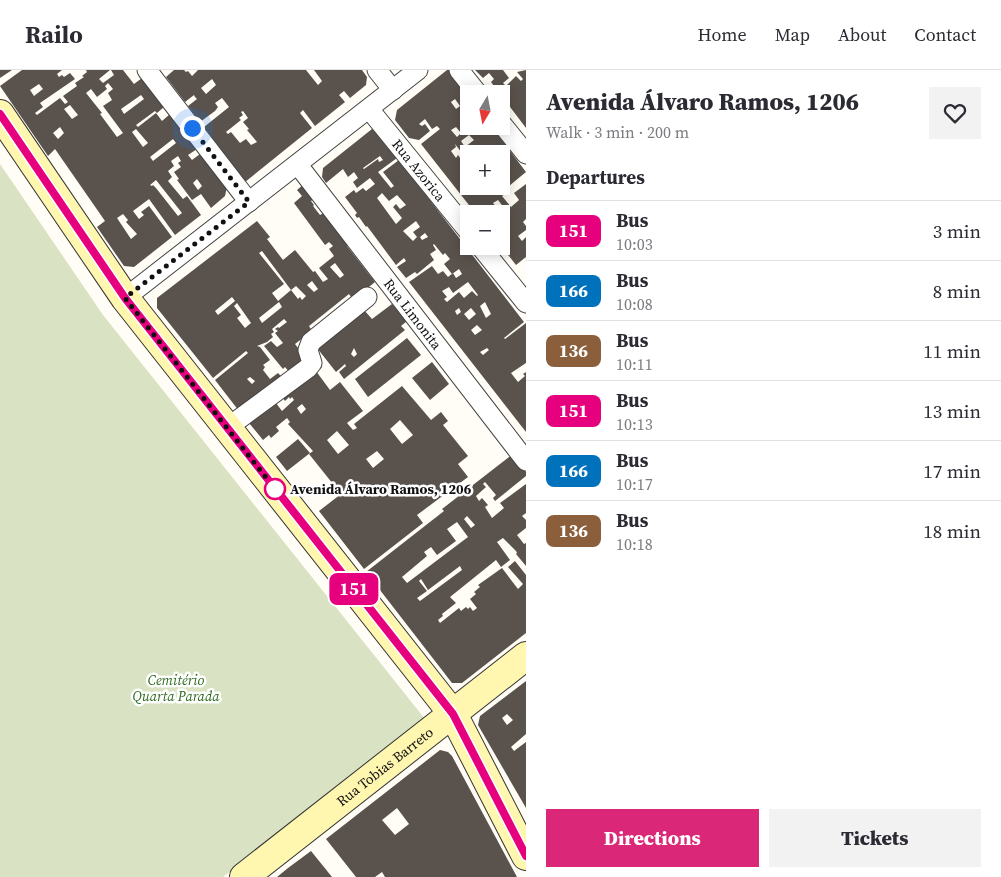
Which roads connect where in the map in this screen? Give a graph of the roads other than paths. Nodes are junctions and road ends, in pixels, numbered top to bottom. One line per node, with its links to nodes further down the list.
1 (147, 70): 12 (street)
2 (378, 70): 6 (street)
3 (418, 70): 6 (street)
4 (459, 70): 5 (street)
5 (471, 85)
6 (393, 90): 7 (street)
7 (369, 109): 11 (street); 13 (street, Rua Azorica)
8 (0, 114): 16 (main road)
9 (510, 134): 10 (street)
10 (526, 154)
11 (298, 165): 12 (street); 19 (street, Rua Limonita)
12 (249, 202): 16 (street)
13 (460, 221)
14 (487, 255): 17 (street)
15 (367, 297): 18 (street)
16 (125, 298): 18 (main road)
17 (526, 303)
18 (227, 428): 21 (main road)
19 (526, 461)
20 (526, 656): 21 (main road, Rua Tobias Barreto)
21 (453, 714): 22 (main road); 23 (main road, Rua Tobias Barreto)
22 (523, 846)
23 (244, 877)

